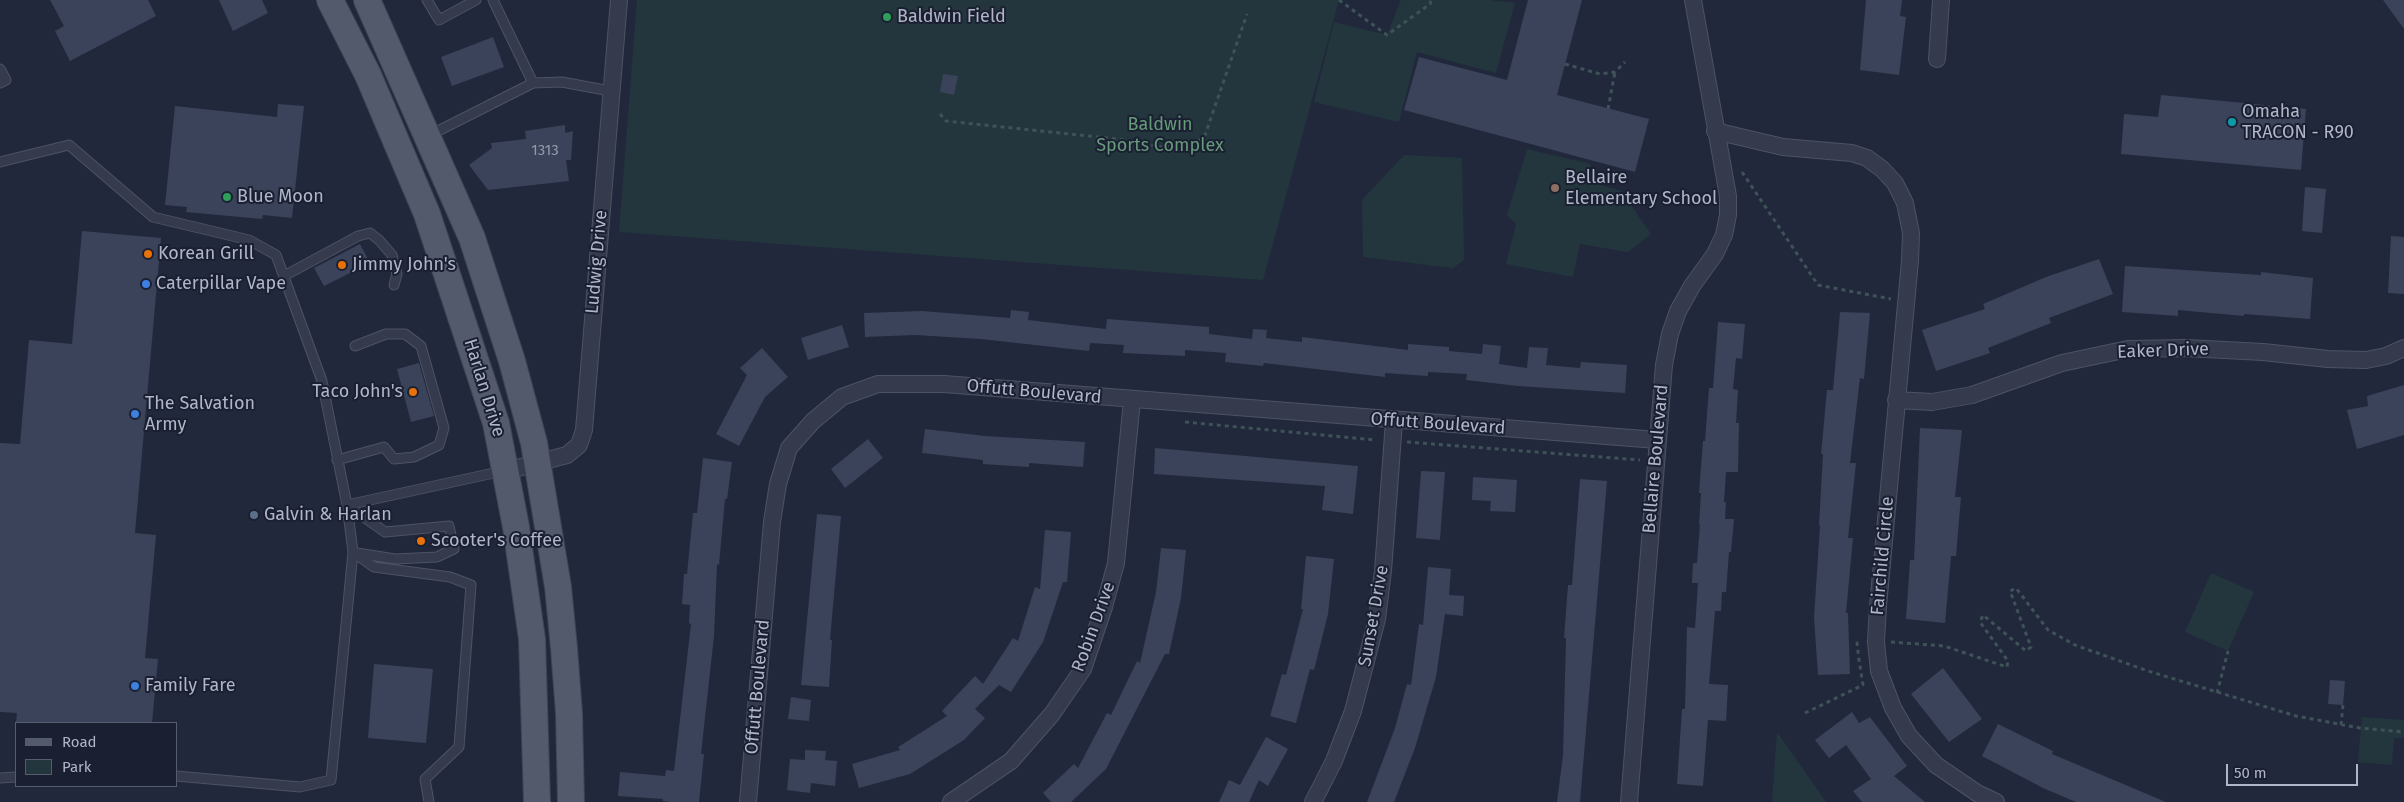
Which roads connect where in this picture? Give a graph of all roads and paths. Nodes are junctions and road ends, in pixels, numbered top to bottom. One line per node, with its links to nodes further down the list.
1 (330, 0): 37 (main road, Harlan Drive)
2 (427, 0): 3 (lane)
3 (476, 0)
4 (492, 0): 18 (lane)
5 (619, 0): 19 (street, Ludwig Drive)
6 (1339, 0): 7 (path)
7 (1431, 0)
8 (1692, 0): 22 (street, Bellaire Boulevard)
9 (1942, 0): 12 (street)
10 (371, 2): 23 (main road, Harlan Drive)
11 (1247, 14): 21 (path)
12 (1937, 59)
13 (1625, 62): 16 (path)
14 (1565, 64): 16 (path)
15 (0, 69): 17 (lane)
16 (1615, 72): 20 (path)
17 (0, 83)
18 (533, 83): 19 (lane); 23 (lane)
19 (610, 90): 36 (street, Ludwig Drive)
20 (1608, 108)
21 (940, 114)
22 (1715, 132): 32 (street, Fairchild Circle); 34 (street, Bellaire Boulevard)
23 (428, 136): 36 (main road, Harlan Drive)
24 (0, 162): 26 (lane)
25 (1741, 171): 28 (path)
26 (284, 276): 27 (lane); 35 (lane)
27 (394, 285)
28 (1877, 297)
29 (356, 346): 35 (lane)
30 (2404, 348): 32 (street, Eaker Drive)
31 (1132, 400): 33 (street, Offutt Boulevard); 54 (street, Offutt Boulevard); 55 (street, Robin Drive)
32 (1896, 400): 40 (street, Fairchild Circle)
33 (1394, 421): 34 (street, Offutt Boulevard); 56 (street, Sunset Drive)
34 (1658, 440): 57 (street, Bellaire Boulevard)
35 (337, 460): 38 (lane)
36 (538, 464): 37 (street, Ludwig Drive); 53 (main road, Harlan Drive)
37 (506, 471): 38 (lane); 52 (main road, Harlan Drive)
38 (347, 505): 39 (lane); 39 (lane)
39 (353, 552): 48 (lane); 51 (lane)
40 (1876, 642): 43 (path); 58 (street, Fairchild Circle)
41 (2228, 651): 43 (path)
42 (1864, 685): 45 (path)
43 (2217, 693): 46 (path)
44 (2343, 705): 46 (path)
45 (1805, 713)
46 (2341, 725): 47 (path)
47 (2404, 732)
48 (178, 776)
49 (15, 777): 50 (lane)
50 (0, 778)
51 (429, 802)
52 (537, 802)
53 (570, 802)
54 (748, 802)
55 (951, 802)
56 (1313, 802)
57 (1629, 802)
58 (1996, 802)

